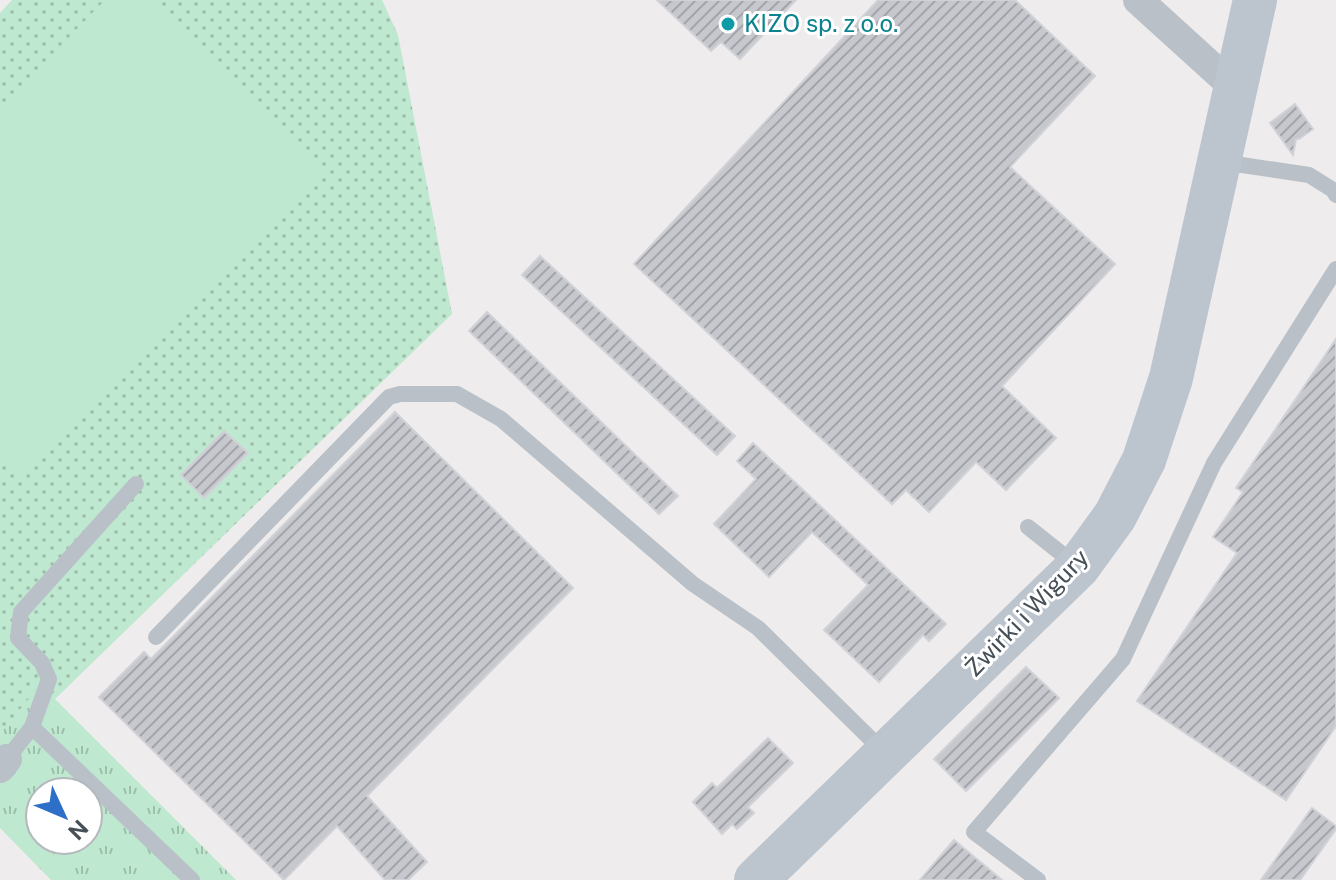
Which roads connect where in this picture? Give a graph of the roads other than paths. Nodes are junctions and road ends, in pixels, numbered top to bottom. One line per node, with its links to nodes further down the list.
1 (1138, 0): 3 (street)
2 (1255, 0): 3 (street, Żwirki i Wigury)
3 (1235, 88): 4 (street, Żwirki i Wigury)
4 (1219, 161): 5 (lane); 9 (street, Żwirki i Wigury)
5 (1336, 195)
6 (1336, 269): 16 (lane)
7 (136, 484): 11 (lane)
8 (1028, 527): 9 (lane)
9 (1078, 567): 12 (street, Żwirki i Wigury)
10 (156, 637): 12 (lane)
11 (32, 727): 13 (lane); 14 (lane)
12 (886, 755): 15 (street, Żwirki i Wigury)
13 (4, 763)
14 (192, 880)
15 (756, 880)
16 (1038, 880)

